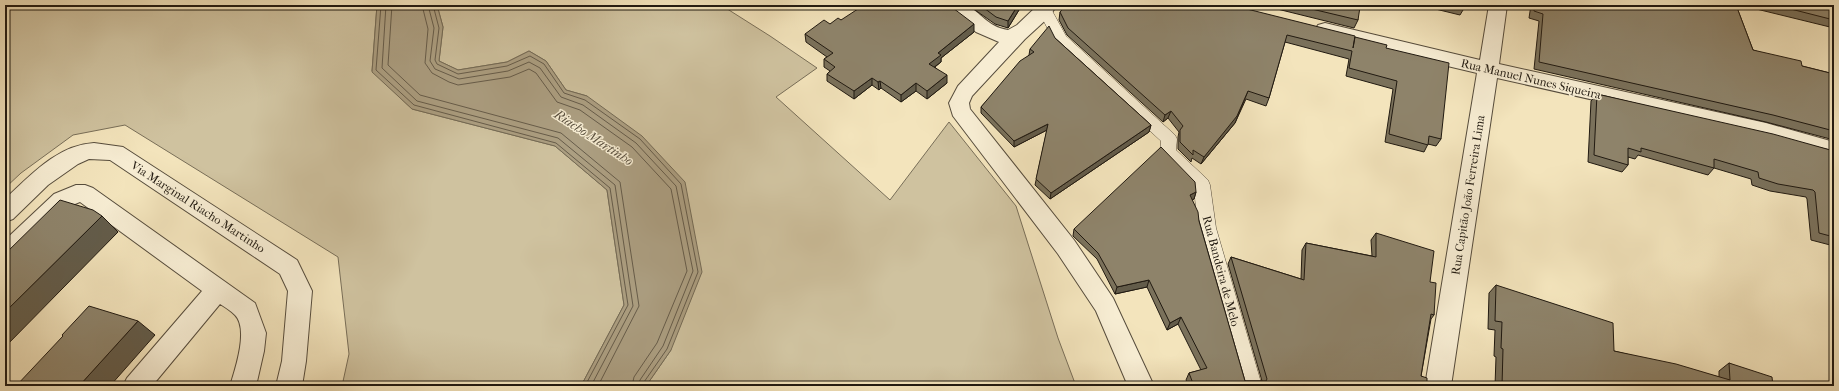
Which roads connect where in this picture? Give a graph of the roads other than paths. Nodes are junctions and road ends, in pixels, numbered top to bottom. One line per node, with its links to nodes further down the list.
1 (953, 5): 5 (street)
2 (1498, 5): 6 (street, Rua Capitão João Ferreira Lima)
3 (1047, 8): 5 (street); 15 (lane, Rua Bandeira de Melo)
4 (1305, 25): 6 (street, Rua Manuel Nunes Siqueira)
5 (1018, 34): 14 (street)
6 (1488, 69): 7 (street, Rua Manuel Nunes Siqueira); 16 (street, Rua Capitão João Ferreira Lima)
7 (1834, 150)
8 (5, 213): 13 (street, Via Marginal Riacho Martinho)
9 (5, 254): 10 (street)
10 (218, 289): 11 (street); 12 (street)
11 (136, 386)
12 (243, 386)
13 (289, 386)
14 (1141, 386)
15 (1252, 386)
16 (1438, 386)

